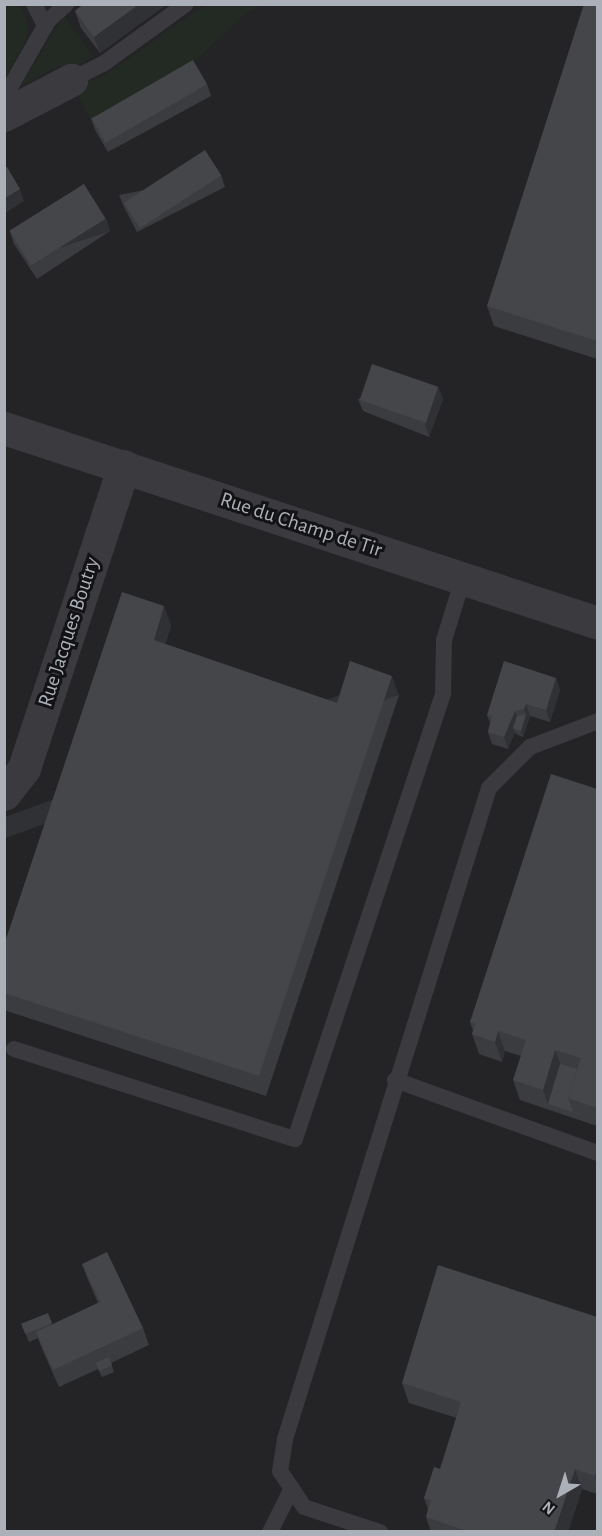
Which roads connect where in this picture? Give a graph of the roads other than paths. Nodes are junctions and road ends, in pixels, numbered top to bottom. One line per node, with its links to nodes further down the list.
1 (34, 4): 4 (lane)
2 (66, 4): 4 (lane)
3 (186, 4): 5 (lane)
4 (45, 26): 6 (lane)
5 (72, 80): 7 (street)
6 (4, 98)
7 (4, 115)
8 (4, 428): 9 (street, Rue du Champ de Tir)
9 (124, 466): 10 (street, Rue du Champ de Tir); 13 (street, Rue Jacques Boutry)
10 (463, 579): 11 (street, Rue du Champ de Tir); 14 (lane)
11 (597, 623)
12 (597, 721): 15 (lane)
13 (4, 794)
14 (14, 1049)
15 (395, 1080): 16 (lane); 17 (lane)
16 (597, 1153)
17 (292, 1488): 18 (lane); 19 (lane)
18 (270, 1532)
19 (380, 1532)

